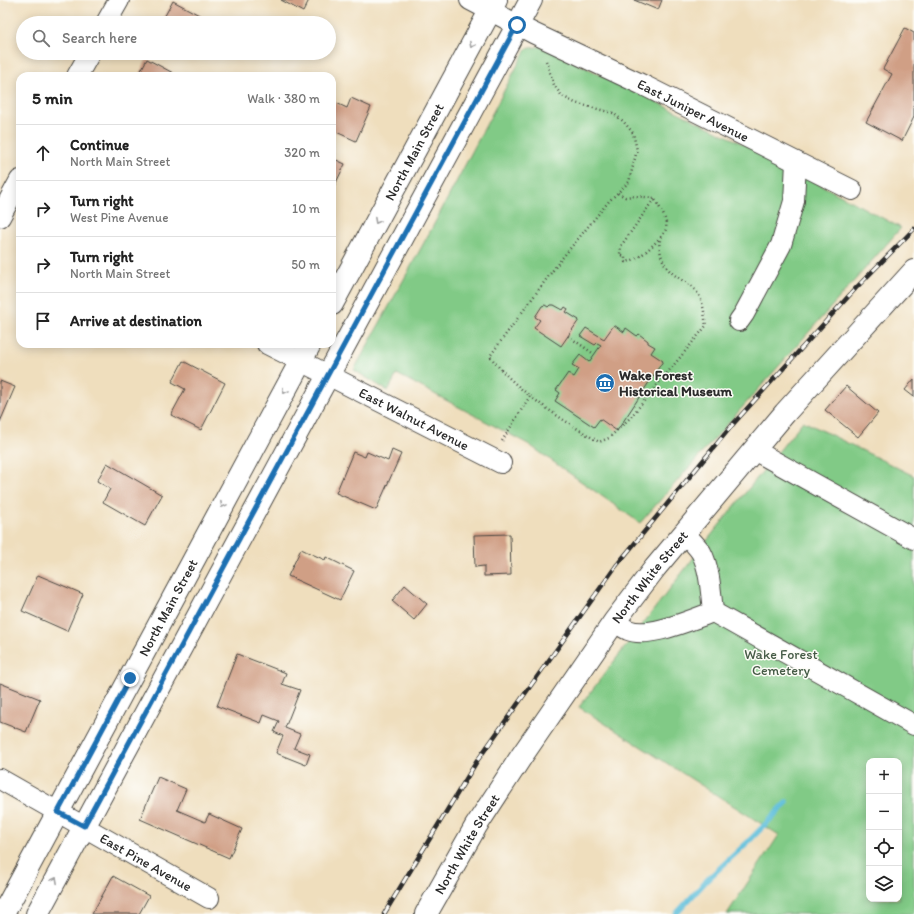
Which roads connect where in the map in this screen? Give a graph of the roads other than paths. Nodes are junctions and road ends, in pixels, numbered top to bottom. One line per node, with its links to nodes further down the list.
1 (119, 0): 5 (street)
2 (470, 0): 4 (street, East Juniper Avenue)
3 (531, 0): 6 (main road)
4 (493, 5): 6 (street, East Juniper Avenue); 14 (main road, North Main Street, one-way to 14)
5 (110, 16)
6 (525, 29): 9 (street, East Juniper Avenue); 18 (main road)
7 (86, 60): 8 (street)
8 (79, 72)
9 (796, 162): 10 (street, East Juniper Avenue); 15 (street)
10 (852, 190)
11 (16, 192): 12 (street)
12 (8, 215)
13 (914, 270): 19 (main road, North White Street)
14 (336, 297)
15 (739, 321)
16 (284, 348): 17 (street, East Walnut Avenue)
17 (305, 353): 18 (street, East Walnut Avenue); 27 (main road, North Main Street, one-way to 27)
18 (328, 376): 20 (street, East Walnut Avenue); 28 (main road)
19 (754, 450): 21 (main road, North White Street); 22 (street)
20 (496, 460)
21 (684, 533): 23 (street); 24 (main road, North White Street)
22 (914, 539)
23 (713, 612): 24 (street); 25 (street)
24 (614, 622): 32 (main road, North White Street)
25 (912, 719)
26 (0, 779): 27 (street, East Pine Avenue)
27 (58, 812): 28 (street, East Pine Avenue); 30 (main road, North Main Street)
28 (84, 826): 29 (street, East Pine Avenue); 31 (main road, one-way to 28)
29 (209, 898)
30 (3, 914)
31 (37, 914)
32 (426, 914)

